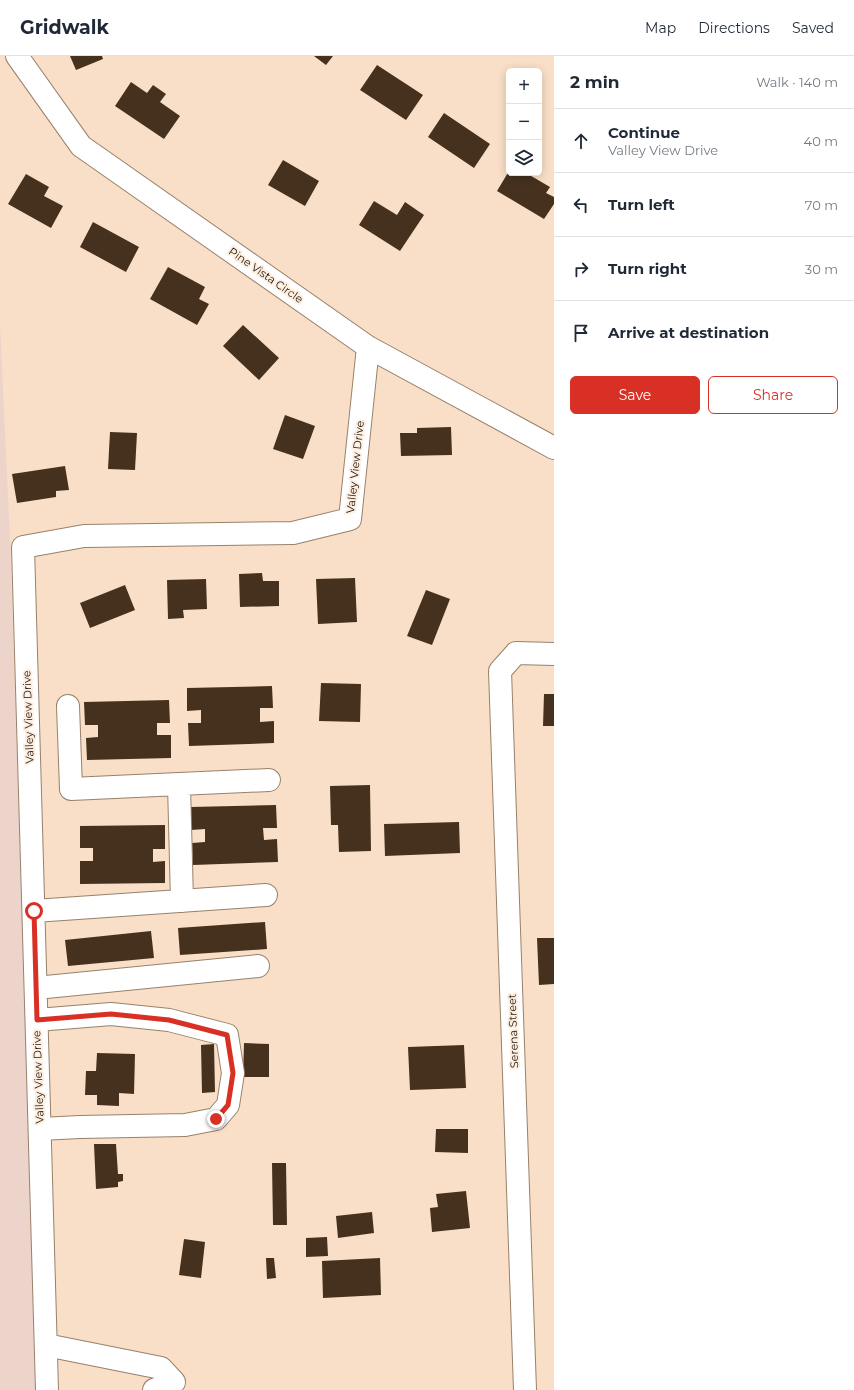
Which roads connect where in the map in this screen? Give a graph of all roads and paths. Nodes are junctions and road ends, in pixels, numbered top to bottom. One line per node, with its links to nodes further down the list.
1 (17, 56): 2 (street, Pine Vista Circle)
2 (368, 347): 3 (street, Pine Vista Circle); 10 (street, Valley View Drive)
3 (554, 448)
4 (554, 654): 18 (street, Serena Street)
5 (68, 706): 7 (street)
6 (269, 780): 7 (street)
7 (179, 784): 9 (street)
8 (266, 895): 9 (street)
9 (182, 901): 10 (street)
10 (34, 911): 12 (street, Valley View Drive)
11 (258, 966): 12 (street)
12 (36, 988): 13 (street, Valley View Drive)
13 (37, 1020): 14 (street, Valley View Drive); 14 (street)
14 (40, 1130): 15 (street, Valley View Drive)
15 (46, 1345): 16 (street, Valley View Drive); 17 (street)
16 (47, 1390)
17 (154, 1390)
18 (525, 1390)

